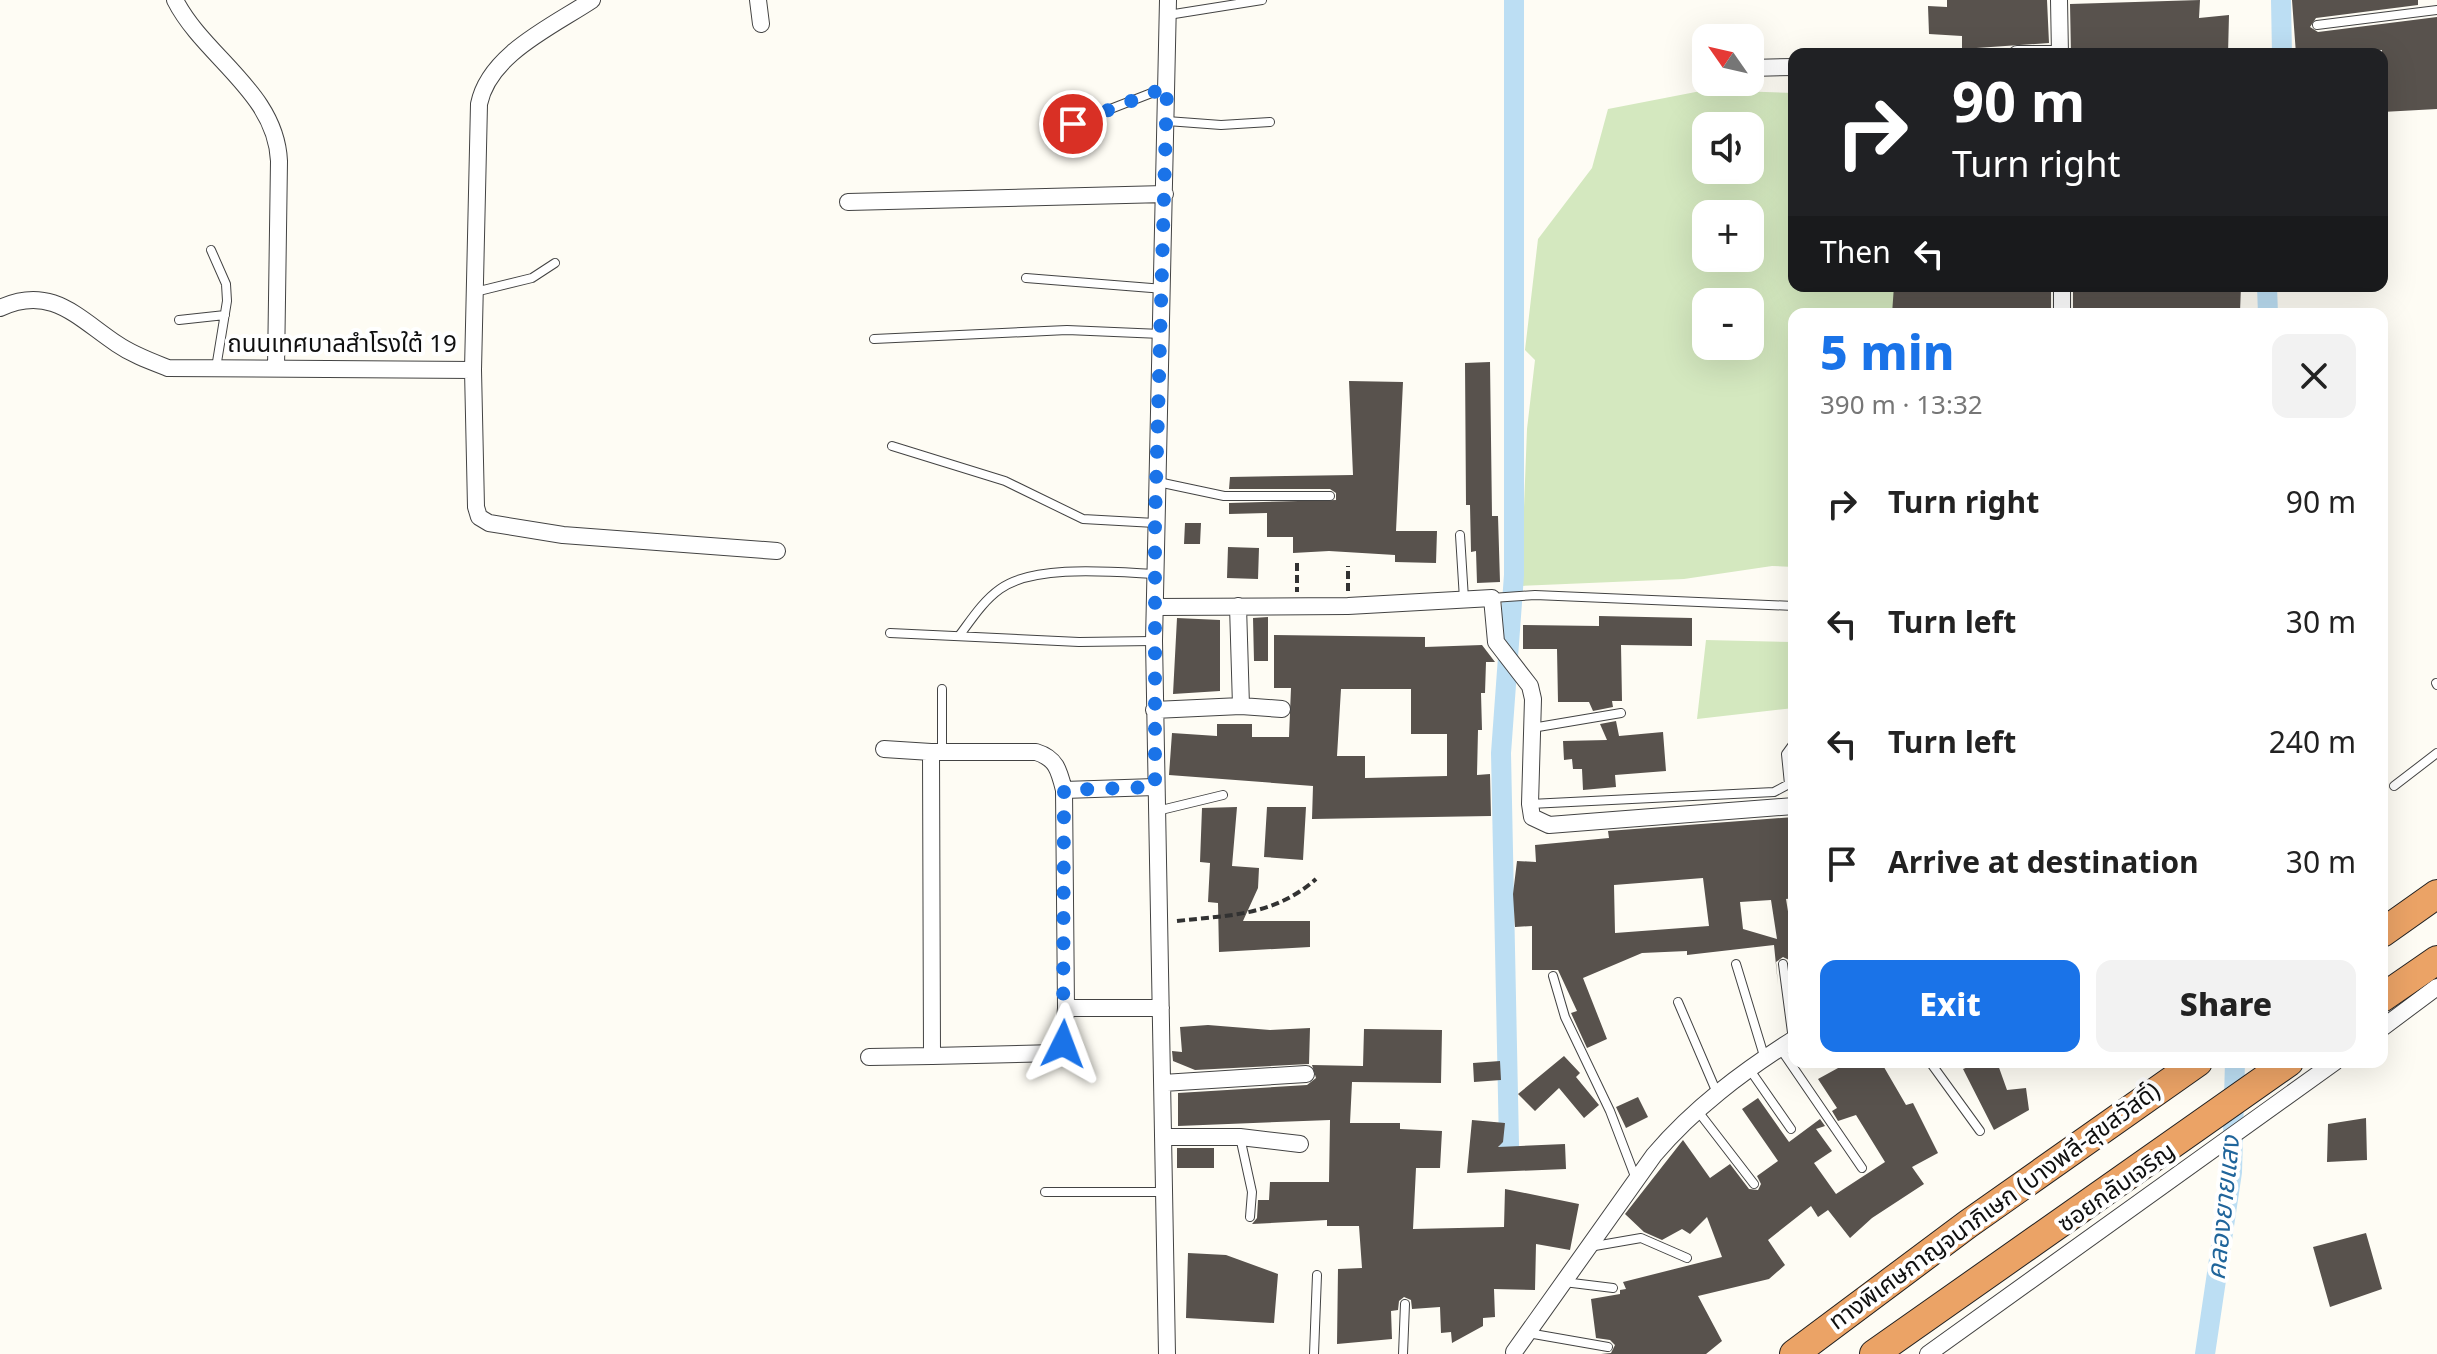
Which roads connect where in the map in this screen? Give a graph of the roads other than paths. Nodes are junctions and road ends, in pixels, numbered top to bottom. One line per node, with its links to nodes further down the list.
1 (175, 0): 30 (street)
2 (592, 0): 23 (street, ถนนเทศบาลสำโรงใต้ 19)
3 (758, 0): 8 (street)
4 (1262, 0): 6 (lane)
5 (2059, 0): 10 (street)
6 (1168, 8): 13 (street)
7 (2437, 10): 9 (lane)
8 (761, 24)
9 (2317, 25)
10 (2060, 48)
11 (1788, 67): 12 (street)
12 (1764, 68)
13 (1167, 87): 14 (street); 16 (lane)
14 (1167, 121): 15 (lane); 17 (street)
15 (1270, 122)
16 (1046, 134)
17 (1165, 194): 18 (street); 22 (street)
18 (848, 202)
19 (211, 250): 25 (lane)
20 (555, 263): 23 (lane)
21 (1026, 278): 22 (lane)
22 (1164, 289): 27 (street)
23 (474, 292): 31 (street, ถนนเทศบาลสำโรงใต้ 19)
24 (0, 308): 29 (street, ถนนเทศบาลสำโรงใต้ 19)
25 (225, 315): 26 (lane); 29 (lane)
26 (179, 320)
27 (1161, 334): 28 (lane); 33 (street)
28 (874, 339)
29 (216, 368): 30 (street, ถนนเทศบาลสำโรงใต้ 19)
30 (276, 368): 31 (street, ถนนเทศบาลสำโรงใต้ 19)
31 (473, 370): 37 (street)
32 (892, 446): 35 (lane)
33 (1157, 482): 34 (lane); 35 (street)
34 (1330, 496)
35 (1155, 523): 38 (street)
36 (1460, 535): 40 (lane)
37 (777, 551)
38 (1155, 574): 43 (street); 45 (lane)
39 (1492, 598): 40 (street); 42 (lane); 52 (street)
40 (1464, 599): 41 (street)
41 (1238, 606): 43 (street); 48 (street)
42 (1788, 606)
43 (1155, 607): 46 (street)
44 (890, 633): 45 (lane)
45 (959, 636): 46 (lane)
46 (1154, 641): 50 (street)
47 (942, 689): 54 (lane)
48 (1241, 706): 49 (street); 50 (street)
49 (1282, 709)
50 (1154, 710): 58 (street)
51 (1621, 713): 52 (lane)
52 (1532, 728): 61 (street)
53 (884, 749): 54 (street)
54 (937, 752): 59 (street); 78 (street)
55 (2437, 753): 57 (lane)
56 (1788, 780): 61 (lane)
57 (2394, 786)
58 (1155, 787): 59 (street); 63 (street)
59 (1064, 790): 73 (street)
60 (1223, 795): 63 (lane)
61 (1719, 803): 62 (street)
62 (1788, 806)
63 (1156, 811): 74 (street)
64 (2437, 894): 65 (highway)
65 (2388, 929)
66 (2437, 960): 71 (highway)
67 (1736, 964): 80 (lane)
68 (1783, 964): 76 (lane)
69 (1553, 976): 97 (lane)
70 (2437, 987): 75 (street)
71 (2388, 994)
72 (1678, 1002): 89 (lane)
73 (1066, 1008): 74 (street); 78 (street)
74 (1161, 1008): 88 (street)
75 (2388, 1024)
76 (1788, 1029)
77 (1788, 1043): 80 (street)
78 (932, 1056): 79 (street)
79 (869, 1057)
80 (1765, 1059): 86 (street)
81 (1804, 1068): 96 (lane)
82 (1934, 1068): 92 (lane)
83 (2189, 1068): 115 (highway, ทางพิเศษกาญจนาภิเษก (บางพลี-สุขสวัสดิ์))
84 (2280, 1068): 116 (highway, ทางพิเศษกาญจนาภิเษก (บางพลี-สุขสวัสดิ์))
85 (2327, 1068): 117 (street, ซอยกลับเจริญ)
86 (1750, 1070): 89 (street); 91 (lane)
87 (1306, 1074): 88 (street)
88 (1163, 1083): 93 (street)
89 (1717, 1093): 90 (street)
90 (1697, 1110): 97 (street); 98 (lane)
91 (1791, 1129)
92 (1980, 1131)
93 (1163, 1137): 94 (street); 100 (street)
94 (1240, 1137): 95 (street); 101 (lane)
95 (1300, 1144)
96 (1862, 1168)
97 (1637, 1179): 102 (street)
98 (1754, 1184)
99 (1045, 1192): 100 (lane)
100 (1164, 1192): 111 (street)
101 (1250, 1217)
102 (1588, 1247): 103 (lane); 105 (street)
103 (1687, 1258)
104 (1317, 1275): 112 (lane)
105 (1563, 1282): 106 (lane); 108 (street)
106 (1613, 1288)
107 (1405, 1304): 113 (lane)
108 (1527, 1333): 109 (lane); 110 (street)
109 (1608, 1347)
110 (1514, 1353): 114 (street)
111 (1167, 1354)
112 (1314, 1354)
113 (1403, 1354)
114 (1496, 1354)
115 (1794, 1354)
116 (1874, 1354)
117 (1928, 1354)

